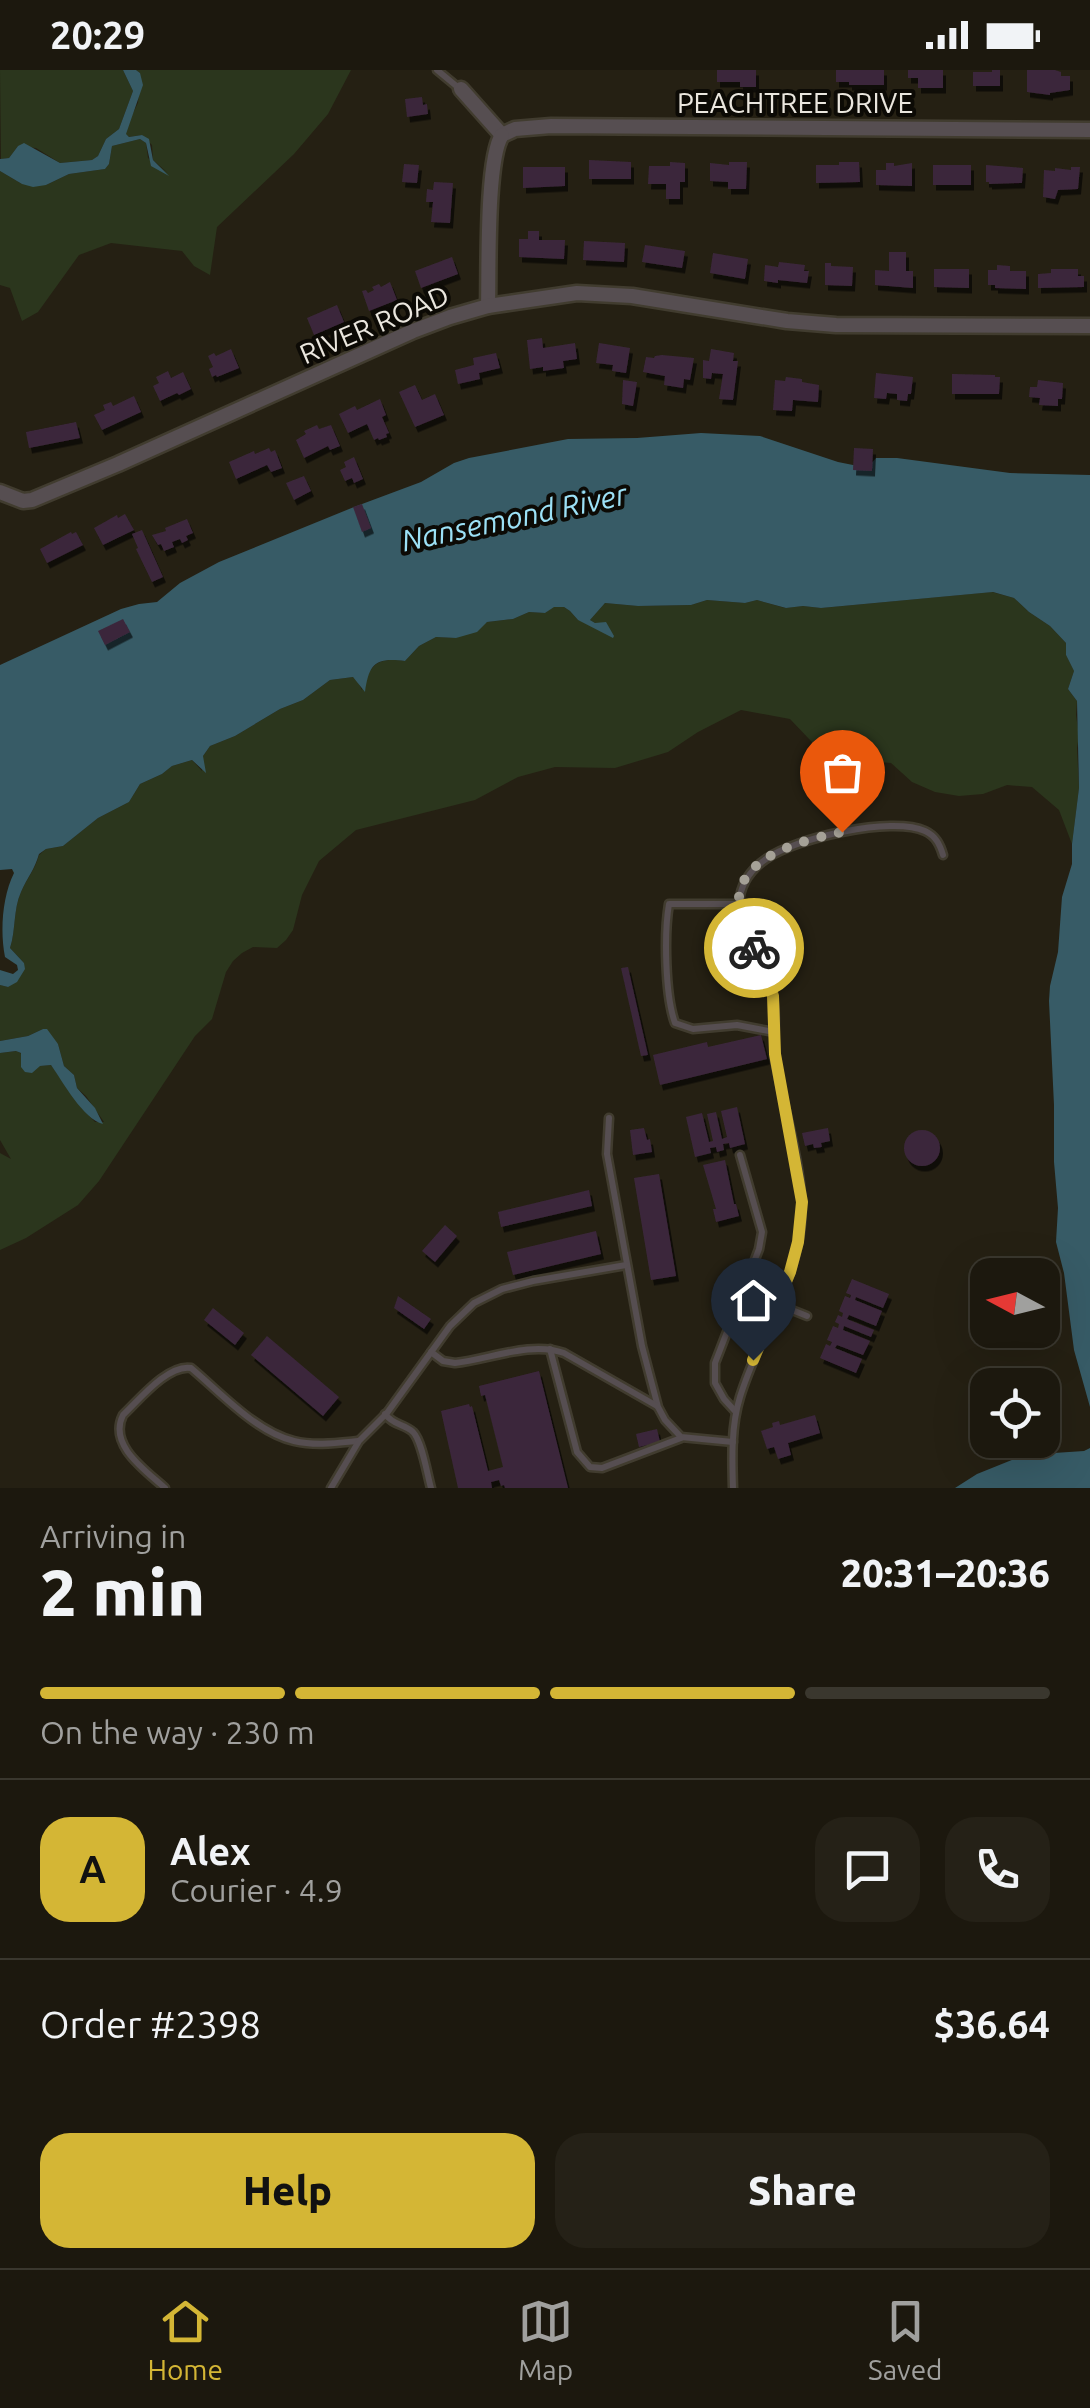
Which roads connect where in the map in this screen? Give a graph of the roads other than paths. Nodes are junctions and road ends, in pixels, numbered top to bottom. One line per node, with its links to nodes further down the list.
1 (436, 70): 2 (lane)
2 (461, 90): 4 (street)
3 (1090, 130): 4 (street, PEACHTREE DRIVE)
4 (502, 135): 5 (street)
5 (488, 306): 6 (street, RIVER ROAD); 7 (street, RIVER ROAD)
6 (1090, 326)
7 (0, 492)
8 (944, 855): 9 (lane)
9 (739, 904): 10 (lane); 10 (lane)
10 (774, 1032): 14 (lane)
11 (609, 1118): 13 (lane)
12 (740, 1155): 19 (lane)
13 (626, 1265): 17 (lane); 18 (lane)
14 (777, 1304): 15 (lane); 19 (lane)
15 (807, 1316)
16 (550, 1348): 17 (lane); 18 (lane); 21 (lane)
17 (431, 1352): 20 (lane)
18 (658, 1407): 21 (lane)
19 (736, 1412): 23 (lane)
20 (385, 1414): 22 (lane); 26 (lane)
21 (682, 1438): 23 (lane)
22 (359, 1441): 24 (lane); 25 (lane)
23 (733, 1442): 27 (lane)
24 (335, 1486)
25 (165, 1488)
26 (431, 1488)
27 (733, 1488)

